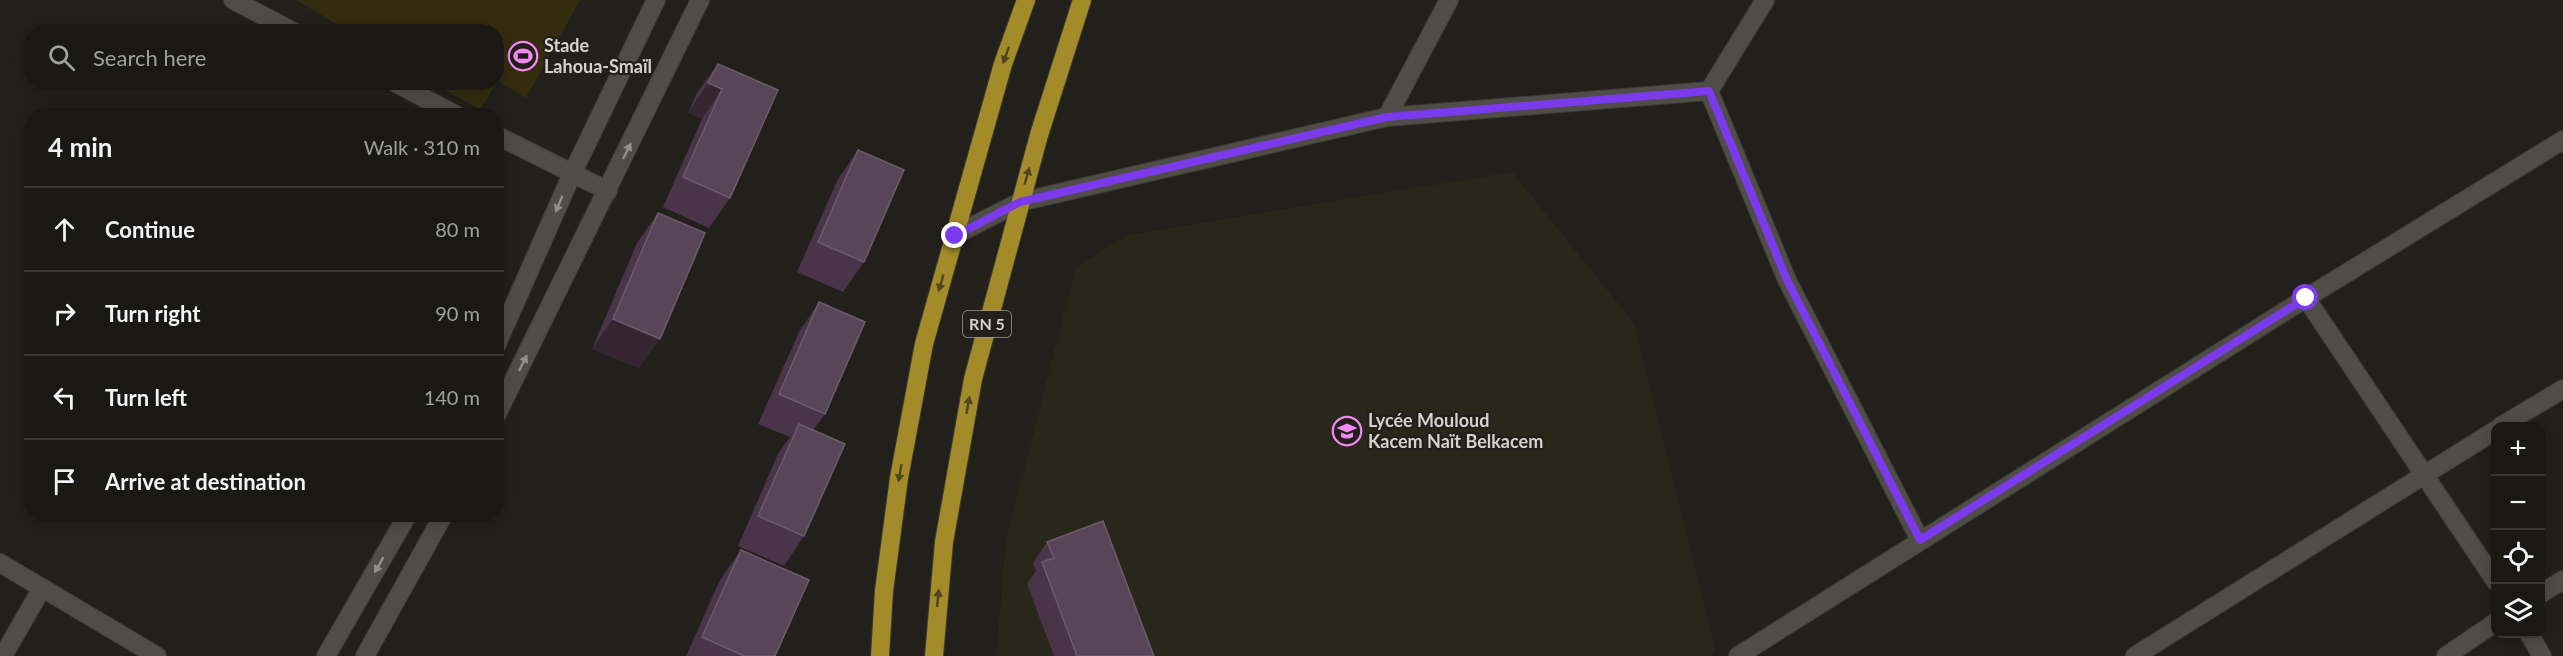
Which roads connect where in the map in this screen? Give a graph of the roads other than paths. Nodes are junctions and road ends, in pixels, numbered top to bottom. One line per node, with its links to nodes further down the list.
1 (233, 0): 8 (street)
2 (656, 0): 15 (street)
3 (700, 0): 16 (street, one-way to 3)
4 (1026, 0): 18 (highway, one-way to 18)
5 (1082, 0): 17 (highway, RN 5, one-way to 5)
6 (1449, 0): 12 (street)
7 (1765, 0): 10 (street)
8 (279, 24)
9 (409, 90): 11 (street)
10 (1709, 91): 12 (street); 28 (street)
11 (443, 108)
12 (1387, 117): 17 (street)
13 (504, 139): 15 (street)
14 (2563, 140): 19 (street)
15 (572, 174): 16 (street); 20 (street, one-way to 20)
16 (608, 191): 22 (street, one-way to 16)
17 (1020, 202): 18 (street); 41 (highway, RN 5, one-way to 17)
18 (955, 236): 40 (highway, one-way to 40)
19 (2306, 298): 25 (street); 28 (street)
20 (504, 328)
21 (2563, 389): 23 (street)
22 (504, 400)
23 (2508, 422)
24 (2491, 433): 25 (street)
25 (2423, 474): 30 (street); 43 (street)
26 (403, 522): 38 (street, one-way to 38)
27 (440, 522): 39 (street)
28 (1920, 540): 42 (street)
29 (0, 563): 32 (street)
30 (2491, 575)
31 (2563, 580): 33 (street)
32 (42, 588): 36 (street); 37 (street)
33 (2545, 591)
34 (2491, 625): 44 (street)
35 (2532, 638): 45 (street)
36 (3, 656)
37 (157, 656)
38 (326, 656)
39 (365, 656)
40 (880, 656)
41 (934, 656)
42 (1738, 656)
43 (2135, 656)
44 (2445, 656)
45 (2542, 656)

